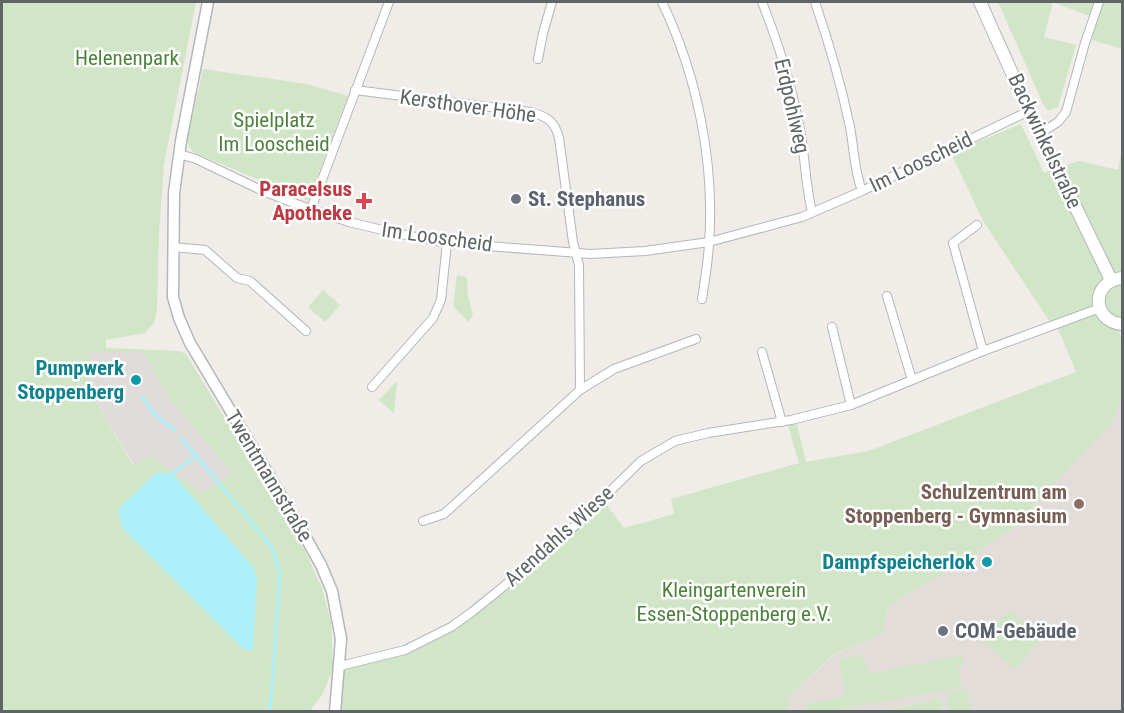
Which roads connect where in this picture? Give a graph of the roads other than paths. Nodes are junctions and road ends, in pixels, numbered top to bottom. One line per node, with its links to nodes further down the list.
1 (208, 2): 13 (street, Twentmannstraße)
2 (389, 2): 10 (street)
3 (552, 2): 9 (street)
4 (662, 2): 18 (street)
5 (762, 2): 16 (street, Erdpohlweg)
6 (815, 2): 14 (street)
7 (980, 2): 11 (main road, Backwinkelstraße)
8 (1099, 2): 12 (street)
9 (538, 58)
10 (355, 90): 15 (street); 21 (street, Kersthover Höhe)
11 (1029, 111): 12 (main road, Backwinkelstraße); 14 (street, Im Looscheid)
12 (1041, 133): 22 (main road, Backwinkelstraße)
13 (179, 154): 15 (street, Im Looscheid); 20 (street, Twentmannstraße)
14 (862, 191): 16 (street, Im Looscheid)
15 (311, 209): 19 (street, Im Looscheid)
16 (812, 212): 18 (street, Im Looscheid)
17 (977, 225): 30 (street)
18 (709, 242): 21 (street, Im Looscheid); 24 (street)
19 (447, 243): 21 (street, Im Looscheid); 33 (street)
20 (173, 247): 28 (street); 38 (street, Twentmannstraße)
21 (576, 253): 34 (street)
22 (1117, 279): 25 (main road)
23 (887, 296): 32 (street)
24 (702, 299)
25 (1100, 308): 26 (main road); 30 (street, Arendahls Wiese)
26 (1122, 324)
27 (832, 327): 35 (street)
28 (306, 331)
29 (696, 339): 34 (street)
30 (983, 351): 32 (street, Arendahls Wiese)
31 (762, 352): 36 (street)
32 (912, 380): 35 (street, Arendahls Wiese)
33 (372, 387)
34 (580, 390): 37 (street)
35 (851, 405): 36 (street, Arendahls Wiese)
36 (782, 422): 38 (street, Arendahls Wiese)
37 (423, 521)
38 (340, 666): 39 (street, Twentmannstraße)
39 (335, 711)

